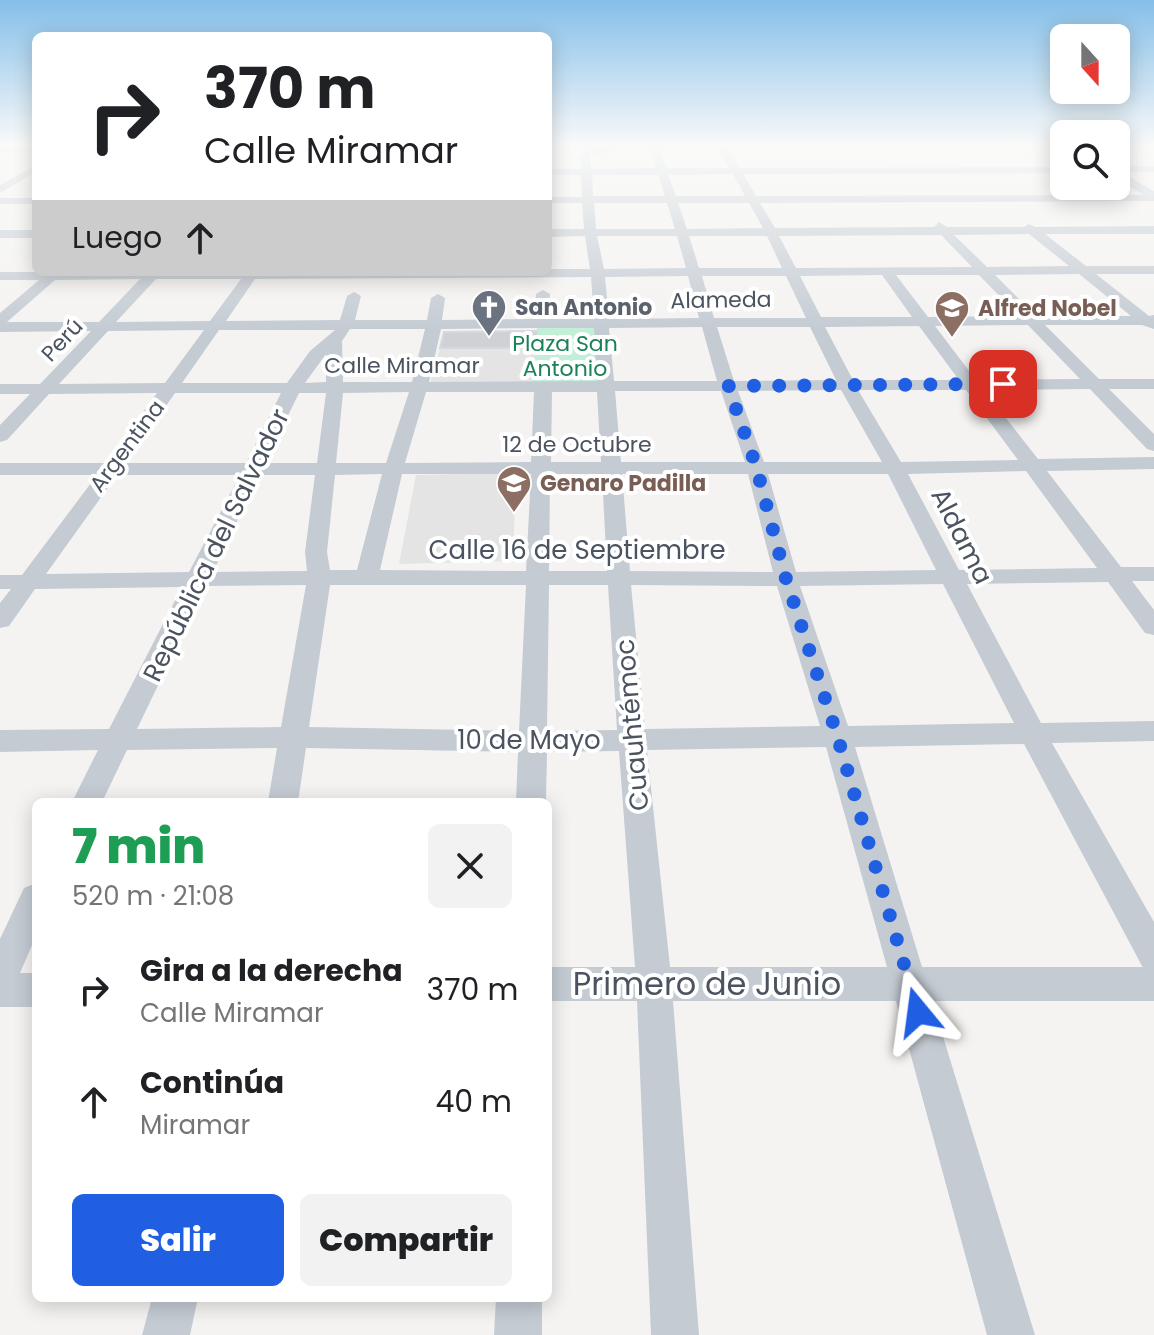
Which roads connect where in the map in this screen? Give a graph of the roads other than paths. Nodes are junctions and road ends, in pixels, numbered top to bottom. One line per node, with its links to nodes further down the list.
1 (588, 206): 21 (street, Cuauhtémoc)
2 (672, 206): 18 (street)
3 (756, 206): 15 (street, Aldama)
4 (836, 206): 9 (street)
5 (919, 206): 8 (street)
6 (1001, 206): 16 (street)
7 (1087, 206): 13 (street)
8 (922, 209)
9 (839, 210)
10 (933, 220): 20 (street)
11 (849, 221): 19 (street)
12 (32, 222): 23 (street)
13 (1122, 230): 14 (street); 16 (street); 25 (street)
14 (1154, 230)
15 (771, 231): 18 (street); 19 (street); 28 (street, Aldama)
16 (1034, 231): 20 (street); 31 (street)
17 (552, 232): 21 (street)
18 (682, 232): 21 (street); 27 (street)
19 (858, 232): 20 (street)
20 (945, 232): 30 (street)
21 (590, 233): 33 (street, Cuauhtémoc)
22 (0, 234): 23 (street)
23 (15, 234): 24 (street)
24 (32, 234)
25 (1143, 245)
26 (1154, 270): 31 (street)
27 (695, 272): 28 (street); 33 (street); 45 (street)
28 (790, 272): 29 (street); 44 (street, Aldama)
29 (886, 272): 30 (street); 46 (street)
30 (985, 272): 31 (street); 47 (street)
31 (1082, 272): 48 (street)
32 (552, 273): 33 (street)
33 (598, 273): 51 (street, Cuauhtémoc)
34 (32, 275): 35 (street)
35 (0, 276)
36 (52, 276): 49 (street)
37 (151, 276): 54 (street, Perú)
38 (251, 276): 52 (street, Argentina)
39 (281, 276): 41 (street)
40 (473, 276): 41 (street)
41 (354, 281): 55 (street)
42 (543, 294): 50 (street)
43 (438, 298): 53 (street)
44 (817, 321): 45 (street, Alameda); 46 (street, Alameda); 56 (street, Aldama)
45 (710, 323): 51 (street, Alameda); 60 (street)
46 (924, 323): 47 (street, Alameda); 57 (street)
47 (1033, 323): 48 (street, Alameda); 58 (street)
48 (1152, 323)
49 (0, 324): 54 (street, Alameda)
50 (541, 324): 51 (street, Alameda); 53 (street, Alameda)
51 (601, 324): 64 (street, Cuauhtémoc)
52 (215, 325): 54 (street, Alameda); 55 (street, Alameda); 65 (street, Argentina)
53 (432, 325): 55 (street, Alameda); 66 (street)
54 (105, 326): 68 (street, Perú)
55 (340, 333): 61 (street, República del Salvador); 62 (street)
56 (846, 384): 57 (street, Calle Miramar); 60 (street, Calle Miramar); 77 (street, Aldama)
57 (973, 384): 58 (street, Calle Miramar); 73 (street)
58 (1094, 384): 59 (street, Calle Miramar); 70 (street)
59 (1154, 384)
60 (728, 386): 64 (street, Calle Miramar); 72 (street)
61 (293, 387): 62 (street, Calle Miramar); 65 (street, Calle Miramar); 80 (street, República del Salvador)
62 (335, 387): 66 (street, Calle Miramar); 81 (street)
63 (543, 387): 64 (street, Calle Miramar); 66 (street, Calle Miramar); 75 (street)
64 (606, 387): 76 (street, Cuauhtémoc)
65 (172, 388): 68 (street, Calle Miramar); 79 (street, Argentina)
66 (417, 388): 74 (street)
67 (0, 389): 68 (street, Calle Miramar)
68 (46, 389): 69 (street, Perú)
69 (0, 436)
70 (1154, 445)
71 (1154, 463): 73 (street, 12 de Octubre)
72 (756, 466): 76 (street, 12 de Octubre); 77 (street, 12 de Octubre); 90 (street)
73 (1034, 466): 77 (street, 12 de Octubre); 82 (street)
74 (394, 468): 75 (street, 12 de Octubre); 81 (street, 12 de Octubre); 84 (street)
75 (542, 468): 76 (street, 12 de Octubre); 88 (street)
76 (613, 468): 89 (street, Cuauhtémoc)
77 (895, 468): 85 (street, Aldama)
78 (0, 469): 79 (street, 12 de Octubre)
79 (109, 469): 80 (street, 12 de Octubre); 91 (street, Argentina)
80 (250, 469): 81 (street, 12 de Octubre); 87 (street, República del Salvador)
81 (327, 469): 86 (street)
82 (1115, 574): 83 (street, Calle 16 de Septiembre); 85 (street, Calle 16 de Septiembre); 94 (street)
83 (1154, 574)
84 (367, 577): 86 (street, Calle 16 de Septiembre); 88 (street, Calle 16 de Septiembre)
85 (951, 577): 90 (street, Calle 16 de Septiembre); 96 (street, Aldama)
86 (319, 578): 87 (street, Calle 16 de Septiembre); 98 (street)
87 (199, 579): 91 (street, Calle 16 de Septiembre); 99 (street, República del Salvador)
88 (538, 579): 89 (street, Calle 16 de Septiembre); 102 (street)
89 (621, 579): 90 (street, Calle 16 de Septiembre); 100 (street, Cuauhtémoc)
90 (786, 579): 97 (street)
91 (28, 581): 92 (street, Calle 16 de Septiembre); 93 (street, Argentina)
92 (0, 582)
93 (0, 620)
94 (1154, 627)
95 (1154, 731): 96 (street, 10 de Mayo)
96 (1032, 732): 97 (street, 10 de Mayo); 107 (street, Aldama)
97 (837, 735): 100 (street, 10 de Mayo); 109 (street)
98 (295, 737): 99 (street, 10 de Mayo); 102 (street, 10 de Mayo); 104 (street)
99 (121, 739): 101 (street, 10 de Mayo); 103 (street, República del Salvador)
100 (634, 739): 102 (street, 10 de Mayo); 111 (street, Cuauhtémoc)
101 (0, 741)
102 (532, 742): 105 (street)
103 (89, 798)
104 (284, 798)
105 (531, 798)
106 (32, 907): 108 (street)
107 (1154, 955)
108 (0, 977)
109 (909, 982): 111 (street, Primero de Junio); 112 (street, Primero de Junio); 120 (street)
110 (552, 984): 111 (street, Primero de Junio)
111 (654, 984): 119 (street, Cuauhtémoc)
112 (1154, 984)
113 (0, 990): 114 (street)
114 (32, 990)
115 (174, 1302): 117 (street)
116 (519, 1302): 118 (street)
117 (166, 1335)
118 (518, 1335)
119 (675, 1335)
120 (1011, 1335)

